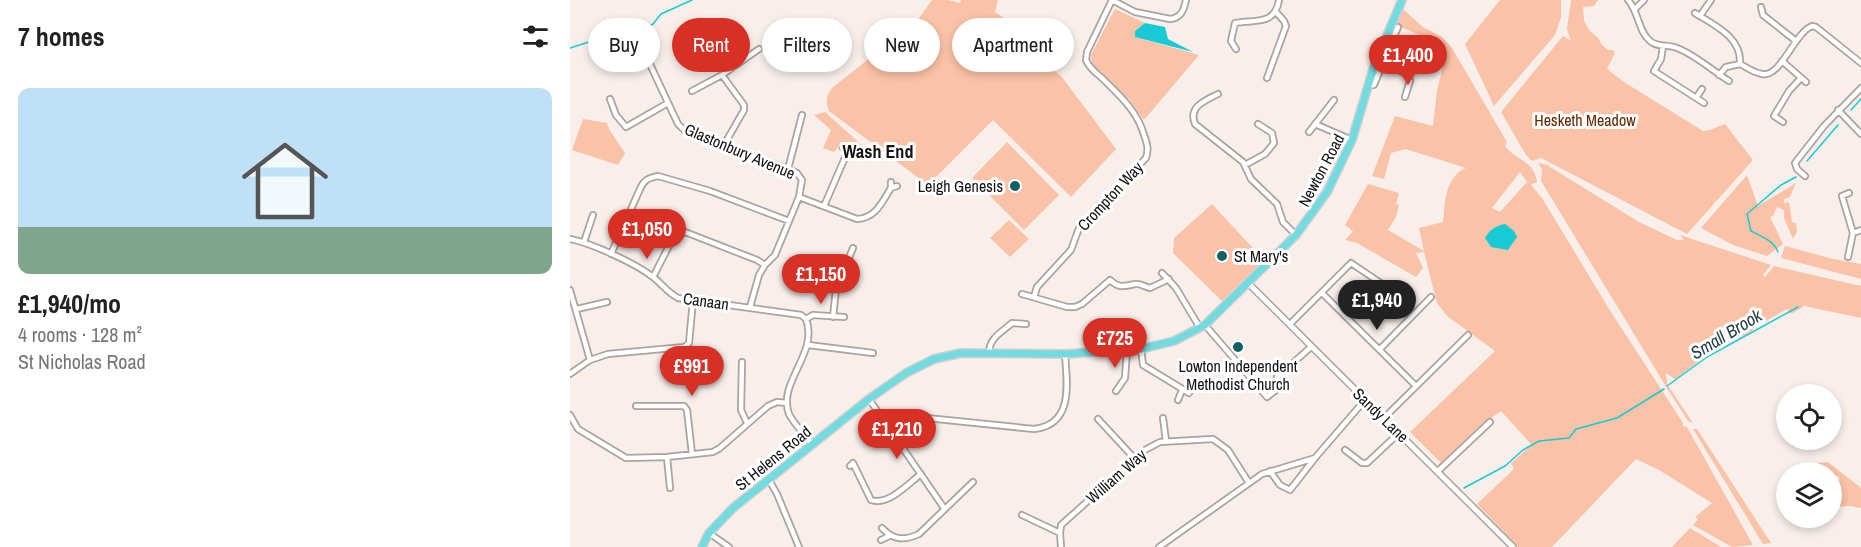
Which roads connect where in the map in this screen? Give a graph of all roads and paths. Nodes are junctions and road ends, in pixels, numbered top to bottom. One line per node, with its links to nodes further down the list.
1 (1112, 0): 2 (street, Crompton Way); 90 (street, Crompton Way)
2 (1186, 0)
3 (1279, 0): 10 (street)
4 (1402, 0): 37 (main road, Newton Road)
5 (1628, 0): 9 (street)
6 (1644, 0): 9 (street)
7 (1711, 0): 26 (street)
8 (1761, 7): 11 (street)
9 (1635, 9): 17 (street)
10 (1276, 12): 15 (street); 23 (street)
11 (1762, 15): 12 (street); 16 (street)
12 (1756, 18)
13 (1398, 27): 25 (street, Newton Road)
14 (1224, 39): 15 (street)
15 (1231, 41): 19 (street)
16 (1796, 41): 22 (street); 24 (street)
17 (1663, 46): 28 (street); 32 (street)
18 (759, 49): 31 (street)
19 (1236, 49)
20 (1416, 57): 30 (street)
21 (1265, 61): 23 (street)
22 (1782, 61): 26 (street); 34 (street)
23 (1272, 63): 33 (street)
24 (1861, 63)
25 (1383, 64): 30 (street); 37 (street, Newton Road)
26 (1740, 64): 32 (street)
27 (1647, 67): 28 (street)
28 (1654, 71): 43 (street)
29 (654, 72): 46 (street, Glastonbury Avenue)
30 (1408, 74): 42 (street)
31 (722, 75): 40 (street); 58 (street)
32 (1719, 75): 35 (street)
33 (1267, 78)
34 (1801, 78): 36 (street); 52 (street)
35 (1728, 81)
36 (1806, 82)
37 (1368, 85): 57 (main road, Newton Road)
38 (1861, 88): 48 (street)
39 (1702, 89): 43 (street)
40 (692, 91)
41 (1218, 94): 50 (street)
42 (1405, 97)
43 (1696, 98): 47 (street)
44 (610, 99): 46 (street)
45 (1334, 100): 54 (street)
46 (668, 103): 58 (street, Glastonbury Avenue)
47 (1704, 103)
48 (1838, 110): 56 (street); 62 (street)
49 (802, 115): 61 (street)
50 (1193, 118): 51 (street); 60 (street)
51 (1186, 120)
52 (1783, 122)
53 (1258, 124): 60 (street)
54 (1315, 124): 55 (street); 57 (street)
55 (1309, 132)
56 (1861, 134)
57 (1352, 140): 71 (main road, Newton Road)
58 (724, 145): 61 (street, Glastonbury Avenue)
59 (847, 152): 66 (street)
60 (1245, 165): 71 (street)
61 (788, 169): 65 (street, Glastonbury Avenue)
62 (1805, 176)
63 (897, 186): 66 (street)
64 (1849, 193): 70 (street)
65 (800, 197): 66 (street); 68 (street, Glastonbury Avenue)
66 (824, 206)
67 (593, 215): 73 (street)
68 (789, 221): 75 (street); 77 (street, Glastonbury Avenue)
69 (1861, 230): 70 (street)
70 (1853, 233): 76 (street)
71 (1296, 235): 85 (main road, Newton Road)
72 (570, 239): 73 (street, Canaan)
73 (584, 242): 75 (street, Canaan)
74 (853, 248): 82 (street)
75 (612, 254): 81 (street, Canaan)
76 (1848, 257)
77 (765, 266): 81 (street); 94 (street, Glastonbury Avenue)
78 (824, 271): 82 (street)
79 (1162, 273): 83 (street)
80 (1105, 274): 84 (street)
81 (653, 277): 92 (street, Canaan)
82 (840, 277): 96 (street)
83 (1168, 279): 84 (street); 101 (street)
84 (1110, 280): 90 (street)
85 (1248, 283): 100 (street, Sandy Lane); 101 (main road, Newton Road)
86 (570, 290): 95 (street)
87 (1395, 292): 88 (street)
88 (1322, 293): 100 (street); 106 (street)
89 (1022, 294): 90 (street)
90 (1034, 297)
91 (1431, 297): 106 (street)
92 (693, 300): 94 (street, Canaan); 111 (street)
93 (604, 301): 95 (street)
94 (750, 307): 98 (street, Canaan)
95 (577, 309): 111 (street)
96 (833, 317): 97 (street, Canaan); 98 (street, Canaan)
97 (844, 317)
98 (806, 319): 103 (street)
99 (1026, 324): 108 (street)
100 (1290, 324): 104 (street, Sandy Lane)
101 (1203, 327): 105 (main road, Newton Road); 116 (street)
102 (1468, 335): 117 (street)
103 (808, 345): 112 (street); 125 (street)
104 (1311, 348): 115 (street); 124 (street, Sandy Lane)
105 (1141, 349): 107 (main road, Newton Road); 118 (street)
106 (1380, 349): 117 (street)
107 (1127, 350): 110 (main road, Newton Road); 119 (street)
108 (988, 353): 109 (main road, Newton Road); 110 (main road, Newton Road)
109 (950, 354): 122 (main road, St Helens Road)
110 (1065, 354): 133 (street)
111 (590, 360): 114 (street)
112 (867, 360)
113 (742, 362): 131 (street)
114 (570, 374)
115 (1277, 377)
116 (1285, 383)
117 (1416, 386): 128 (street)
118 (1182, 390): 120 (street); 123 (street)
119 (1116, 391)
120 (1189, 393)
121 (641, 398): 137 (street)
122 (869, 399): 133 (street); 135 (main road, St Helens Road)
123 (1178, 400)
124 (1365, 400): 128 (street, Sandy Lane); 139 (street)
125 (787, 403): 131 (street); 135 (street)
126 (570, 415): 138 (street)
127 (1163, 418): 134 (street)
128 (1384, 418): 132 (street, Sandy Lane)
129 (1098, 419): 140 (street)
130 (1490, 422): 143 (street)
131 (747, 423): 137 (street)
132 (1399, 433): 136 (street); 143 (street, Sandy Lane)
133 (896, 438): 144 (street)
134 (1166, 441): 140 (street, William Way); 147 (street, William Way)
135 (812, 444): 145 (main road, St Helens Road)
136 (1345, 450)
137 (692, 454): 138 (street)
138 (667, 457): 148 (street)
139 (1315, 458): 142 (street); 142 (street)
140 (1135, 459): 153 (street, William Way)
141 (853, 463): 144 (street)
142 (1270, 471): 147 (street)
143 (1438, 471): 161 (street, Sandy Lane)
144 (921, 474): 149 (street)
145 (769, 480): 152 (main road, St Helens Road); 158 (street)
146 (973, 482): 149 (street)
147 (1249, 483): 160 (street)
148 (670, 488)
149 (944, 508): 154 (street)
150 (1022, 515): 153 (street)
151 (882, 528): 154 (street)
152 (709, 533): 156 (main road, St Helens Road); 157 (street)
153 (1060, 533): 159 (street)
154 (889, 536): 155 (street)
155 (881, 540)
156 (702, 547)
157 (729, 547)
158 (799, 547)
159 (1061, 547)
160 (1159, 547)
161 (1514, 547)

